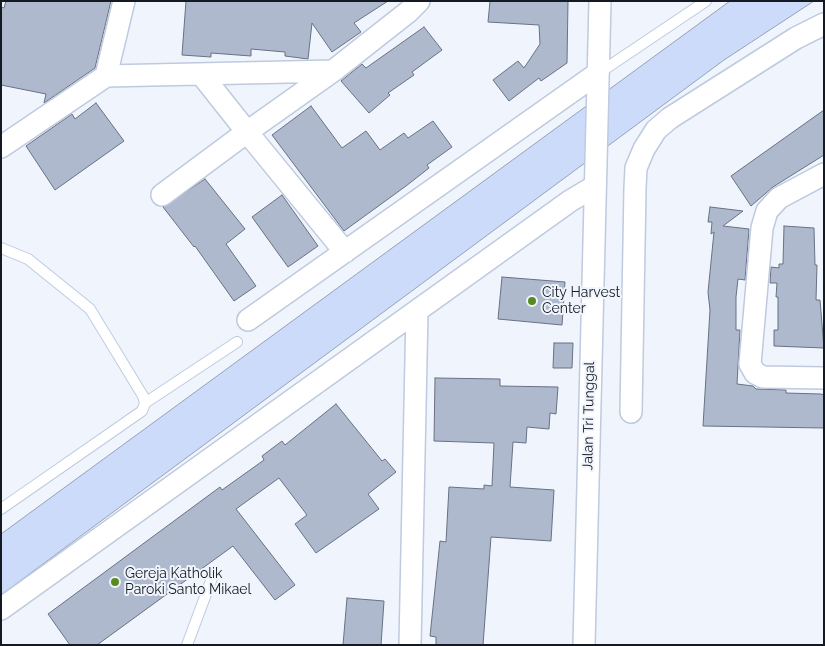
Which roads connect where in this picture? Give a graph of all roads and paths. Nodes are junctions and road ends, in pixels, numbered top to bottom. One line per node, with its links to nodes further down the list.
1 (124, 1): 8 (street)
2 (600, 1): 9 (street)
3 (706, 1): 9 (lane)
4 (409, 5): 6 (street)
5 (824, 24): 22 (street)
6 (333, 71): 7 (street); 10 (street)
7 (201, 74): 8 (street); 10 (street)
8 (106, 76): 11 (street)
9 (598, 80): 13 (street, Jalan Tri Tunggal); 16 (street)
10 (248, 132): 14 (street); 16 (street)
11 (1, 147)
12 (824, 174): 20 (street)
13 (595, 186): 17 (street); 28 (street, Jalan Tri Tunggal)
14 (162, 195)
15 (1, 248): 21 (lane)
16 (345, 252): 18 (street)
17 (417, 311): 25 (street); 27 (street)
18 (248, 320)
19 (237, 342): 21 (lane)
20 (824, 378)
21 (145, 403): 23 (lane)
22 (631, 412)
23 (1, 510)
24 (212, 578): 26 (lane)
25 (1, 609)
26 (187, 645)
27 (410, 645)
28 (584, 645)

